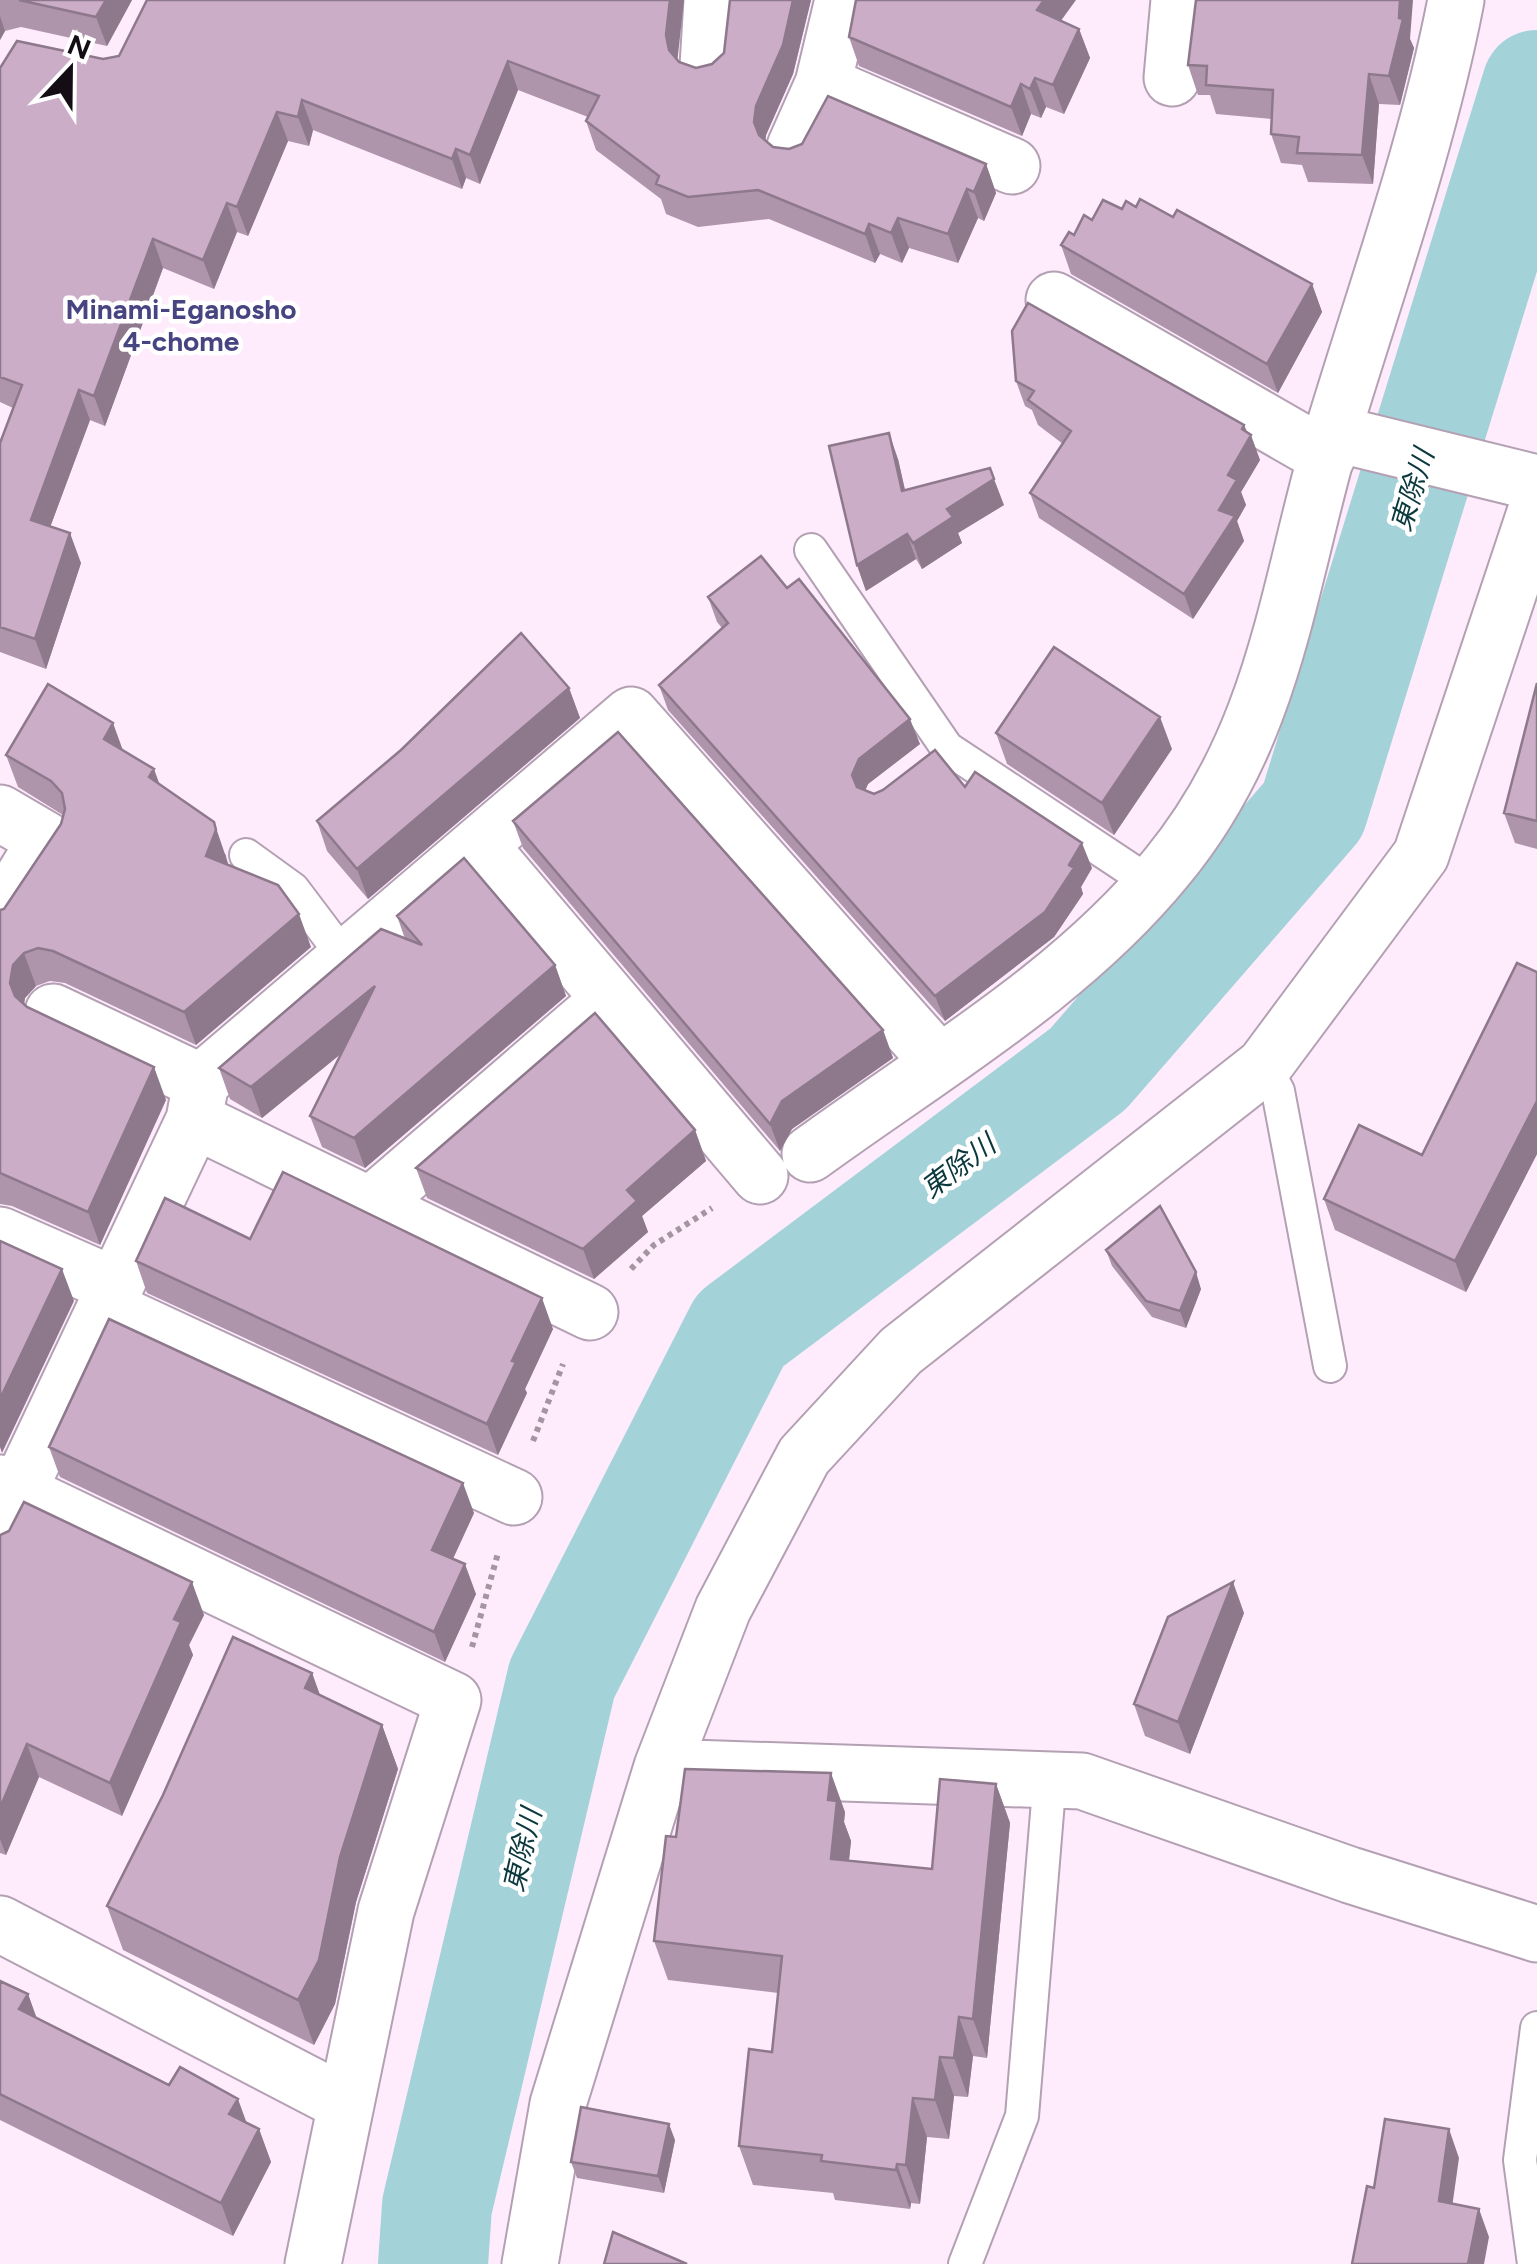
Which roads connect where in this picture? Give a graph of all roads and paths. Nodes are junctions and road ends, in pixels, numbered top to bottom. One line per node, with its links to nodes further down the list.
1 (712, 0): 5 (street)
2 (843, 0): 7 (street)
3 (1179, 0): 6 (street)
4 (1456, 0): 11 (street)
5 (708, 66)
6 (1172, 78)
7 (824, 84): 8 (street); 9 (street)
8 (795, 146)
9 (1012, 166)
10 (1054, 300): 11 (street)
11 (1330, 445): 12 (street); 19 (street)
12 (1534, 489): 25 (street)
13 (811, 550): 14 (lane)
14 (947, 748): 15 (lane); 19 (lane)
15 (921, 768)
16 (0, 813): 20 (street)
17 (480, 846): 21 (street); 22 (street); 24 (street)
18 (246, 855): 21 (lane)
19 (1152, 884): 24 (street)
20 (0, 915)
21 (346, 958): 26 (street)
22 (609, 1000): 28 (street); 29 (street)
23 (53, 1012): 26 (street)
24 (938, 1061): 27 (street)
25 (1264, 1066): 33 (lane); 39 (street)
26 (198, 1101): 29 (street); 31 (street)
27 (810, 1154)
28 (760, 1176): 32 (path)
29 (373, 1203): 32 (street)
30 (0, 1236): 31 (street)
31 (110, 1296): 34 (street); 35 (street)
32 (590, 1312): 34 (path)
33 (1330, 1366)
34 (514, 1497): 38 (path)
35 (6, 1505): 36 (street)
36 (250, 1602): 37 (street); 38 (street)
37 (227, 1654)
38 (453, 1700): 44 (street)
39 (662, 1767): 40 (street); 46 (street)
40 (1050, 1776): 42 (street); 47 (lane)
41 (0, 1924): 44 (street)
42 (1537, 1934)
43 (1537, 2028): 48 (lane)
44 (346, 2104): 45 (street)
45 (313, 2264)
46 (530, 2264)
47 (966, 2264)
48 (1534, 2264)

